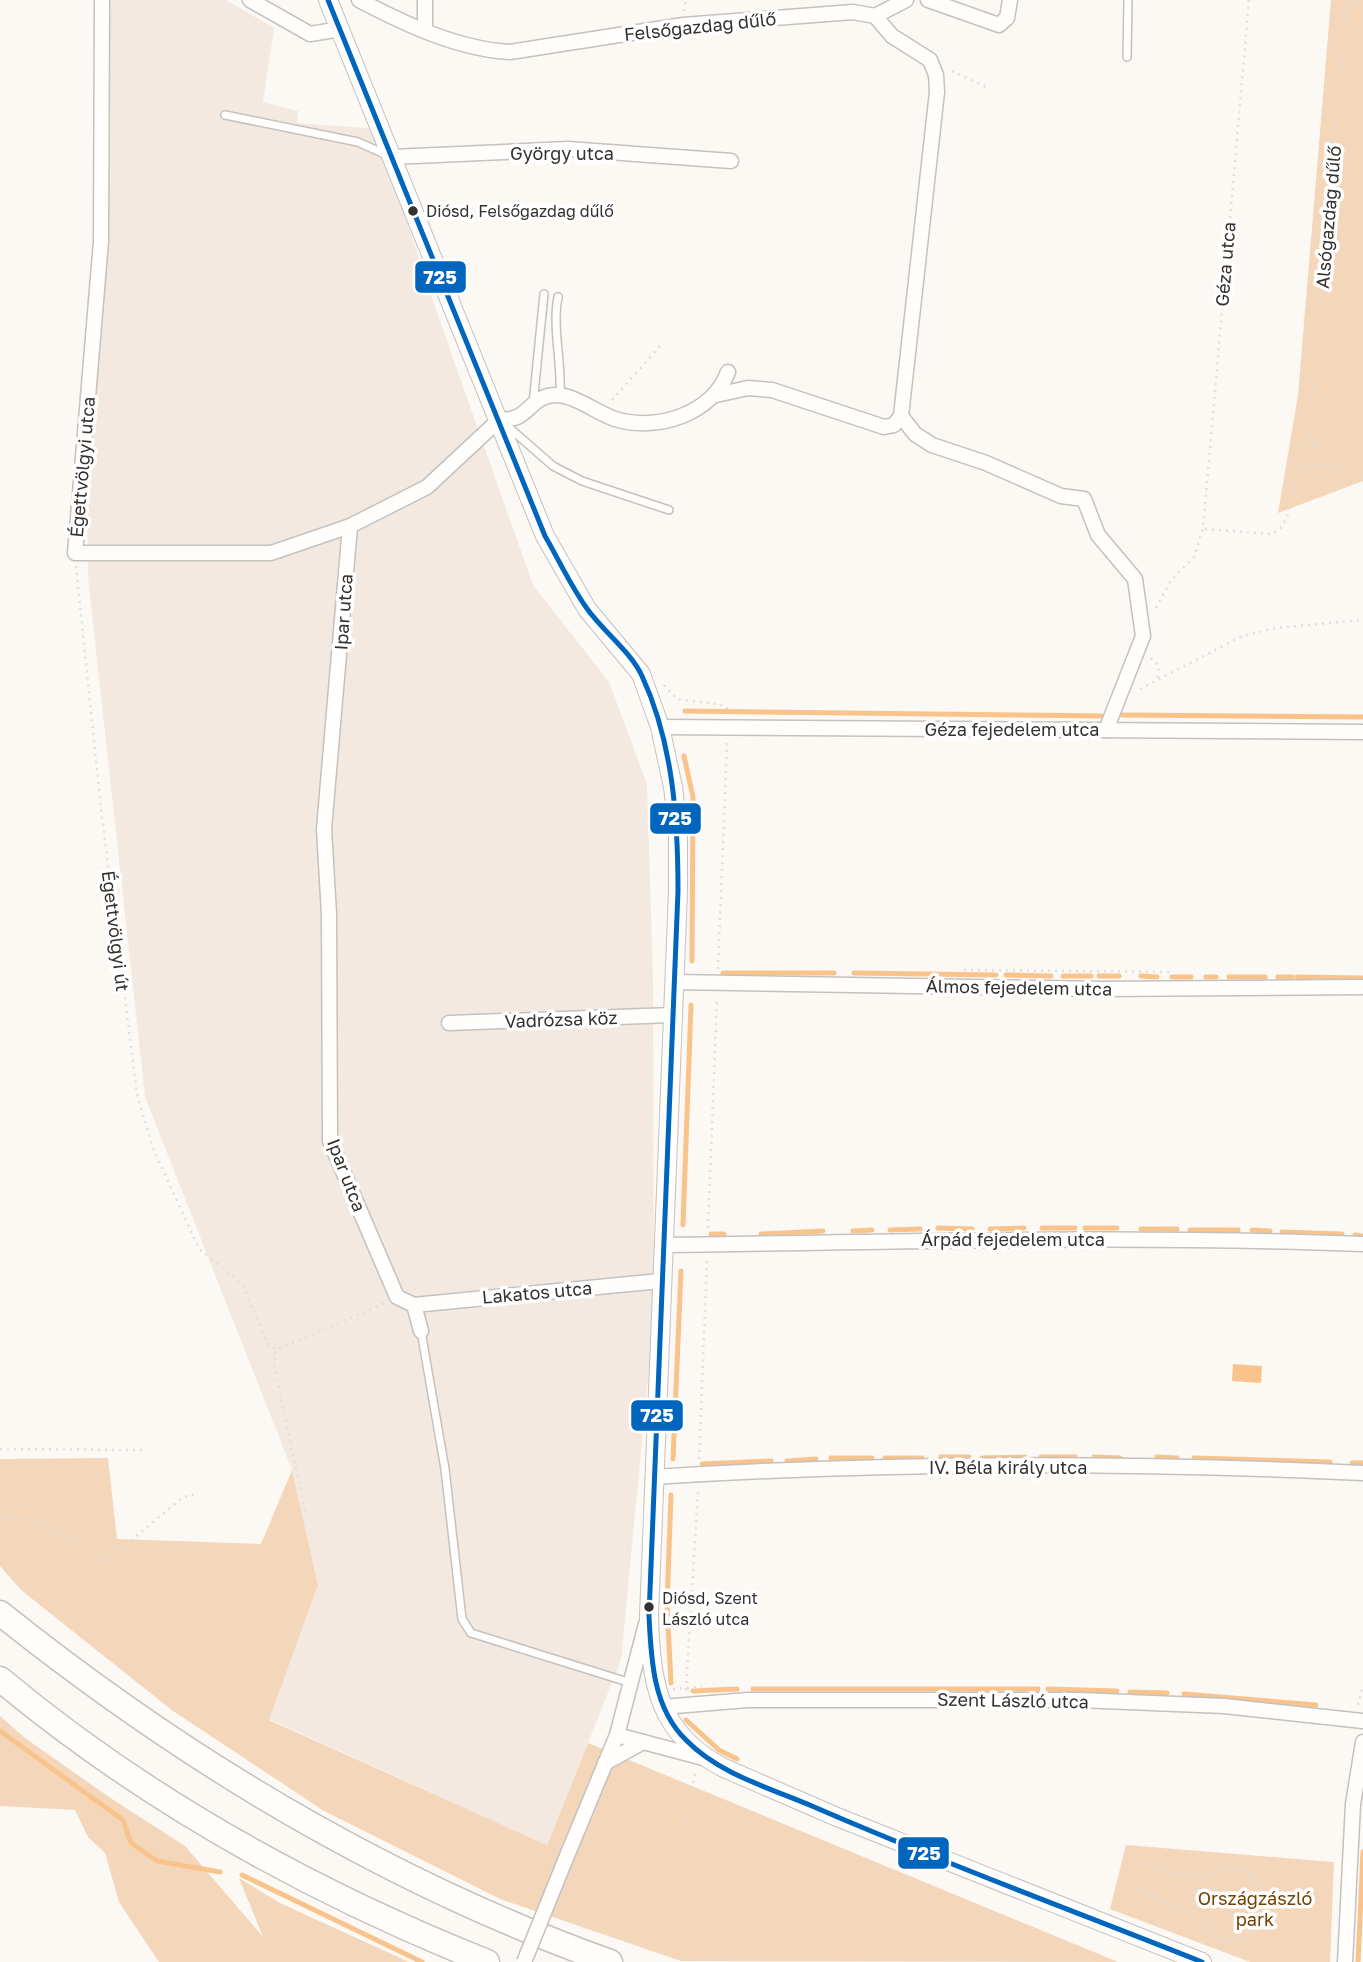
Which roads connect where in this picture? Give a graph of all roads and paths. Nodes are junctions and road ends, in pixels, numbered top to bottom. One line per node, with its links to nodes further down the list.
1 (102, 0): 40 (street, Égettvölgyi utca)
2 (250, 0): 15 (street)
3 (328, 0): 15 (street)
4 (359, 0): 16 (street, Felsőgazdag dűlő)
5 (425, 0): 16 (street)
6 (906, 0): 14 (street)
7 (928, 0): 8 (street)
8 (1010, 0)
9 (1128, 0): 17 (lane)
10 (1249, 0): 39 (path, Géza utca)
11 (1347, 0): 13 (path, Alsógazdag dűlő)
12 (1363, 0): 13 (path)
13 (1346, 5): 33 (path, Alsógazdag dűlő)
14 (875, 16): 16 (street, Felsőgazdag dűlő); 18 (street)
15 (341, 29): 21 (street)
16 (425, 31)
17 (1127, 57)
18 (929, 60): 19 (path); 31 (street)
19 (990, 89)
20 (225, 115): 21 (lane)
21 (393, 157): 22 (street, György utca); 32 (street)
22 (731, 161)
23 (544, 293): 29 (lane)
24 (558, 298): 27 (lane)
25 (660, 346): 30 (path)
26 (728, 372): 28 (street)
27 (560, 395): 29 (street); 30 (street)
28 (716, 395): 30 (street); 31 (street)
29 (533, 404): 32 (street)
30 (600, 413)
31 (901, 416): 42 (street)
32 (500, 419): 37 (lane); 38 (street, Égettvölgyi utca); 46 (street)
33 (1309, 434): 34 (path); 35 (path, Alsógazdag dűlő)
34 (1335, 468): 35 (path); 36 (path)
35 (1300, 470): 39 (path, Alsógazdag dűlő)
36 (1363, 476)
37 (669, 510)
38 (349, 526): 40 (street, Égettvölgyi utca); 62 (street, Ipar utca)
39 (1203, 528): 42 (path, Géza utca)
40 (75, 553): 65 (path, Égettvölgyi út)
41 (1363, 620): 43 (path)
42 (1143, 636): 43 (street)
43 (1136, 660): 47 (street)
44 (662, 682): 45 (path)
45 (728, 726): 46 (street, Géza fejedelem utca); 47 (street, Géza fejedelem utca); 53 (path)
46 (660, 727): 54 (street)
47 (1106, 730): 48 (street, Géza fejedelem utca)
48 (1363, 732)
49 (707, 968): 53 (path)
50 (730, 968): 53 (path)
51 (956, 970): 52 (path)
52 (1186, 972)
53 (718, 975): 54 (street, Álmos fejedelem utca); 55 (street, Álmos fejedelem utca); 58 (path)
54 (674, 982): 56 (street)
55 (1363, 987)
56 (672, 1014): 57 (street, Vadrózsa köz); 60 (street)
57 (449, 1023)
58 (707, 1244): 59 (street, Árpád fejedelem utca); 60 (street, Árpád fejedelem utca); 69 (path)
59 (1363, 1244)
60 (664, 1245): 61 (street)
61 (660, 1281): 63 (street, Lakatos utca); 70 (street)
62 (397, 1297): 63 (street); 65 (path)
63 (414, 1305): 64 (street)
64 (421, 1331): 77 (lane)
65 (276, 1350): 72 (path)
66 (0, 1449): 67 (path)
67 (147, 1451)
68 (1363, 1473): 69 (street, IV. Béla király utca)
69 (698, 1474): 70 (street, IV. Béla király utca); 78 (path)
70 (653, 1477): 75 (street)
71 (197, 1494): 73 (path)
72 (305, 1511)
73 (0, 1516)
74 (0, 1613): 102 (highway)
75 (649, 1616): 77 (street); 79 (street)
76 (0, 1679): 100 (highway)
77 (631, 1683): 81 (street)
78 (685, 1705): 79 (street, Szent László utca); 80 (street, Szent László utca)
79 (662, 1707): 84 (street)
80 (1363, 1721)
81 (617, 1735): 82 (street); 85 (street)
82 (643, 1742): 84 (street); 85 (street)
83 (1363, 1742): 104 (street)
84 (704, 1758): 87 (path); 103 (street)
85 (605, 1763): 101 (street, bridge)
86 (1143, 1861): 88 (path)
87 (689, 1866)
88 (1164, 1868): 89 (path); 92 (path)
89 (1203, 1877): 90 (path); 93 (path); 97 (path)
90 (1256, 1881): 94 (path); 99 (path)
91 (1130, 1888): 92 (path)
92 (1154, 1897): 97 (path)
93 (1225, 1901)
94 (1233, 1901)
95 (1225, 1908): 98 (path)
96 (1231, 1910): 99 (path)
97 (1195, 1913): 98 (path)
98 (1202, 1927): 99 (path)
99 (1253, 1933)
100 (487, 1962)
101 (524, 1962)
102 (610, 1962)
103 (1202, 1962)
104 (1345, 1962)

